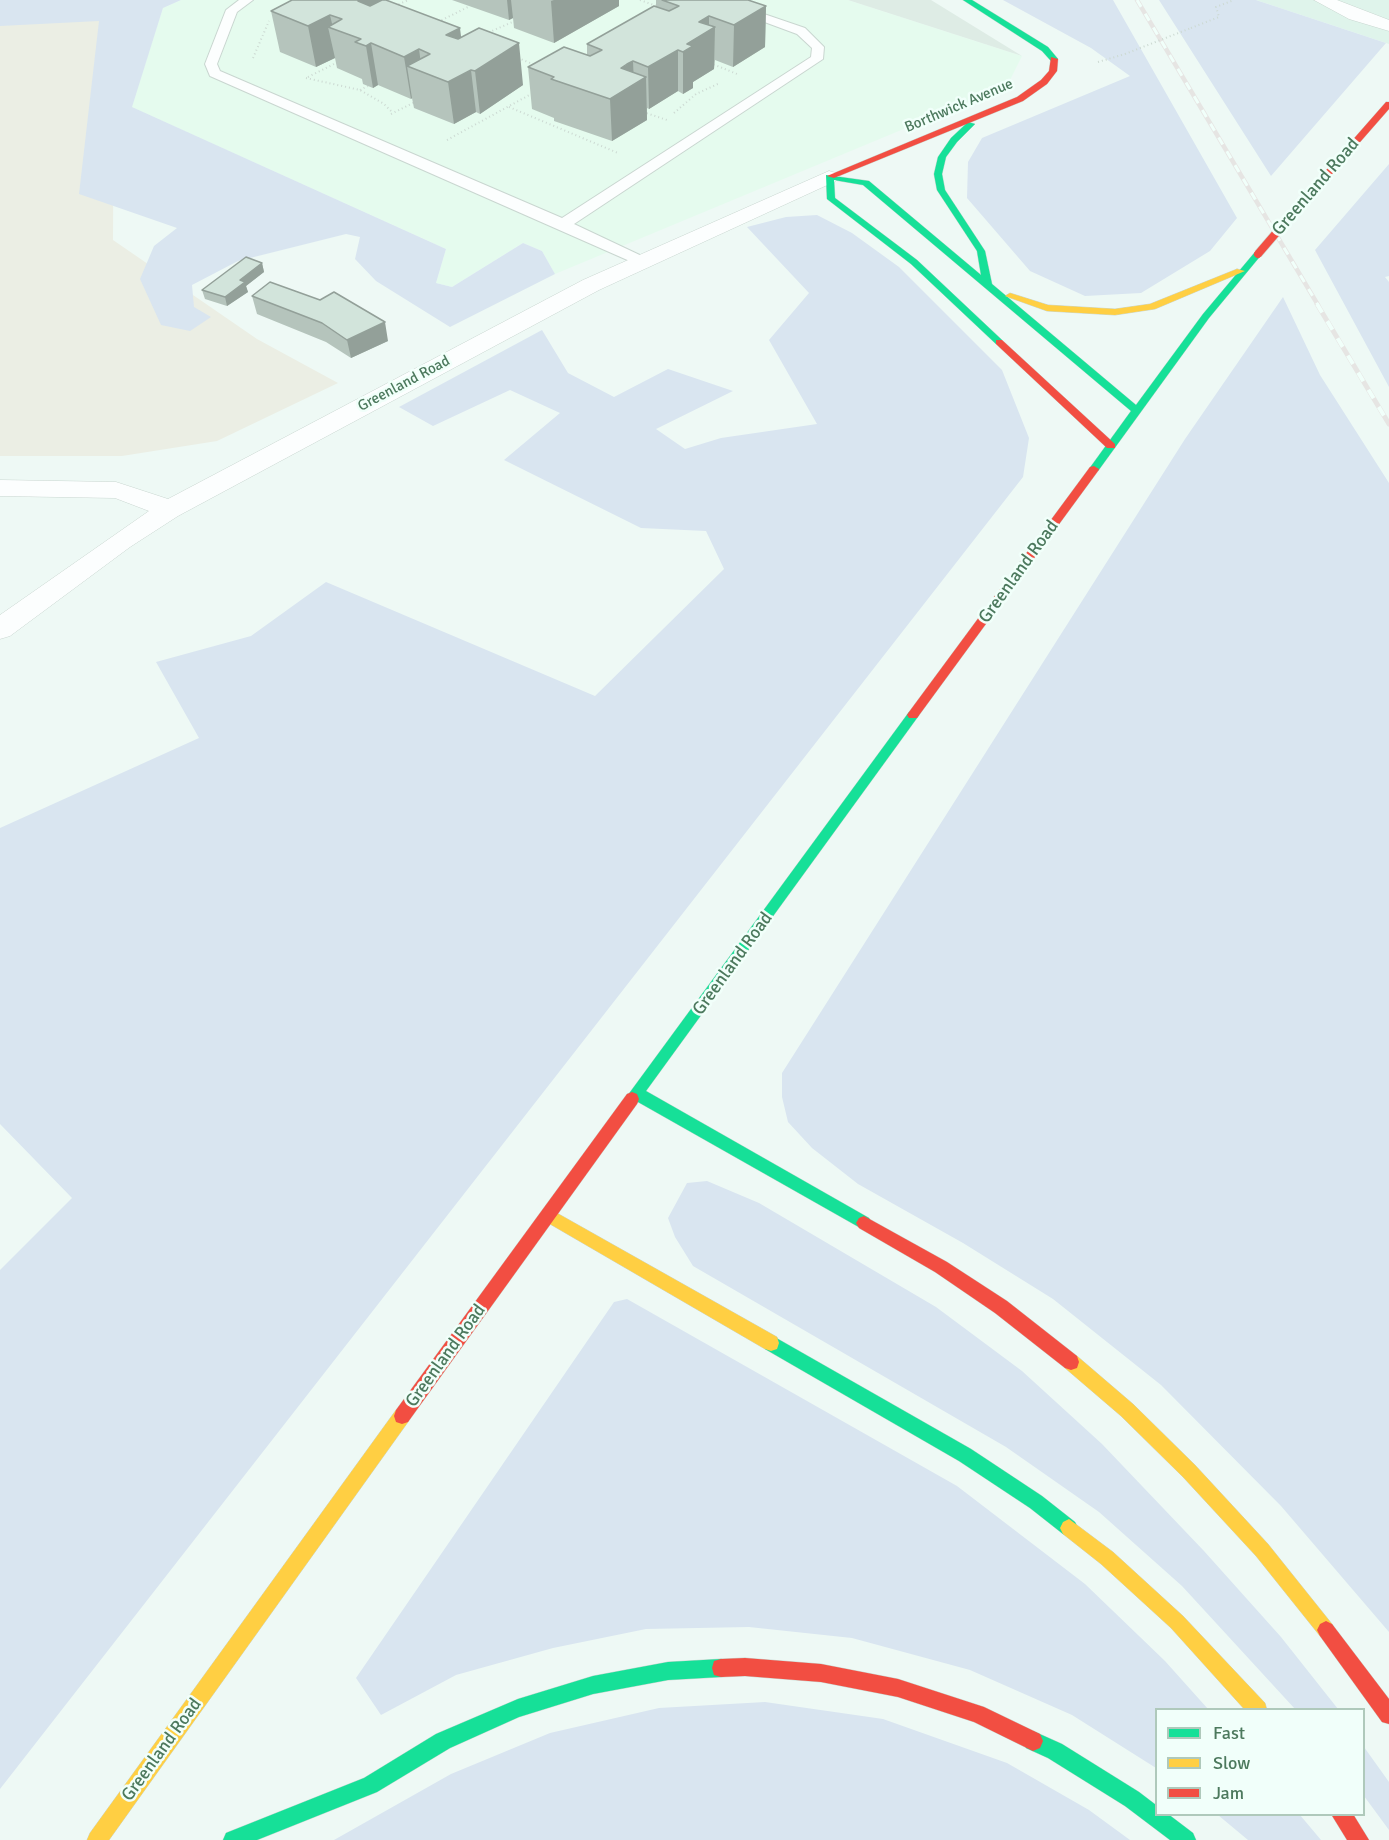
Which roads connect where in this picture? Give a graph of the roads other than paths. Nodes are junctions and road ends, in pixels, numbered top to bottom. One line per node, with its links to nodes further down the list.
1 (247, 0): 9 (lane)
2 (711, 0): 9 (lane)
3 (967, 0): 7 (main road, Borthwick Avenue)
4 (1323, 0): 5 (street)
5 (1389, 26)
6 (1389, 104): 11 (main road, Greenland Road, bridge)
7 (980, 117): 8 (main road, Borthwick Avenue); 12 (main road)
8 (829, 177): 10 (street, Greenland Road); 12 (main road); 14 (main road)
9 (563, 224): 10 (lane)
10 (641, 261): 16 (street, Greenland Road)
11 (1244, 270): 12 (main road); 13 (main road, Greenland Road)
12 (992, 288): 13 (main road)
13 (1137, 411): 14 (main road, Greenland Road)
14 (1112, 446): 18 (main road, Greenland Road)
15 (0, 488): 16 (street)
16 (169, 510): 17 (street, Greenland Road)
17 (0, 630)
18 (638, 1094): 19 (main road, Greenland Road); 21 (main road)
19 (548, 1215): 20 (main road); 23 (main road, Greenland Road)
20 (1256, 1708)
21 (1389, 1715)
22 (1342, 1816): 26 (main road)
23 (97, 1840)
24 (233, 1840): 25 (main road)
25 (1186, 1840)
26 (1359, 1840)

